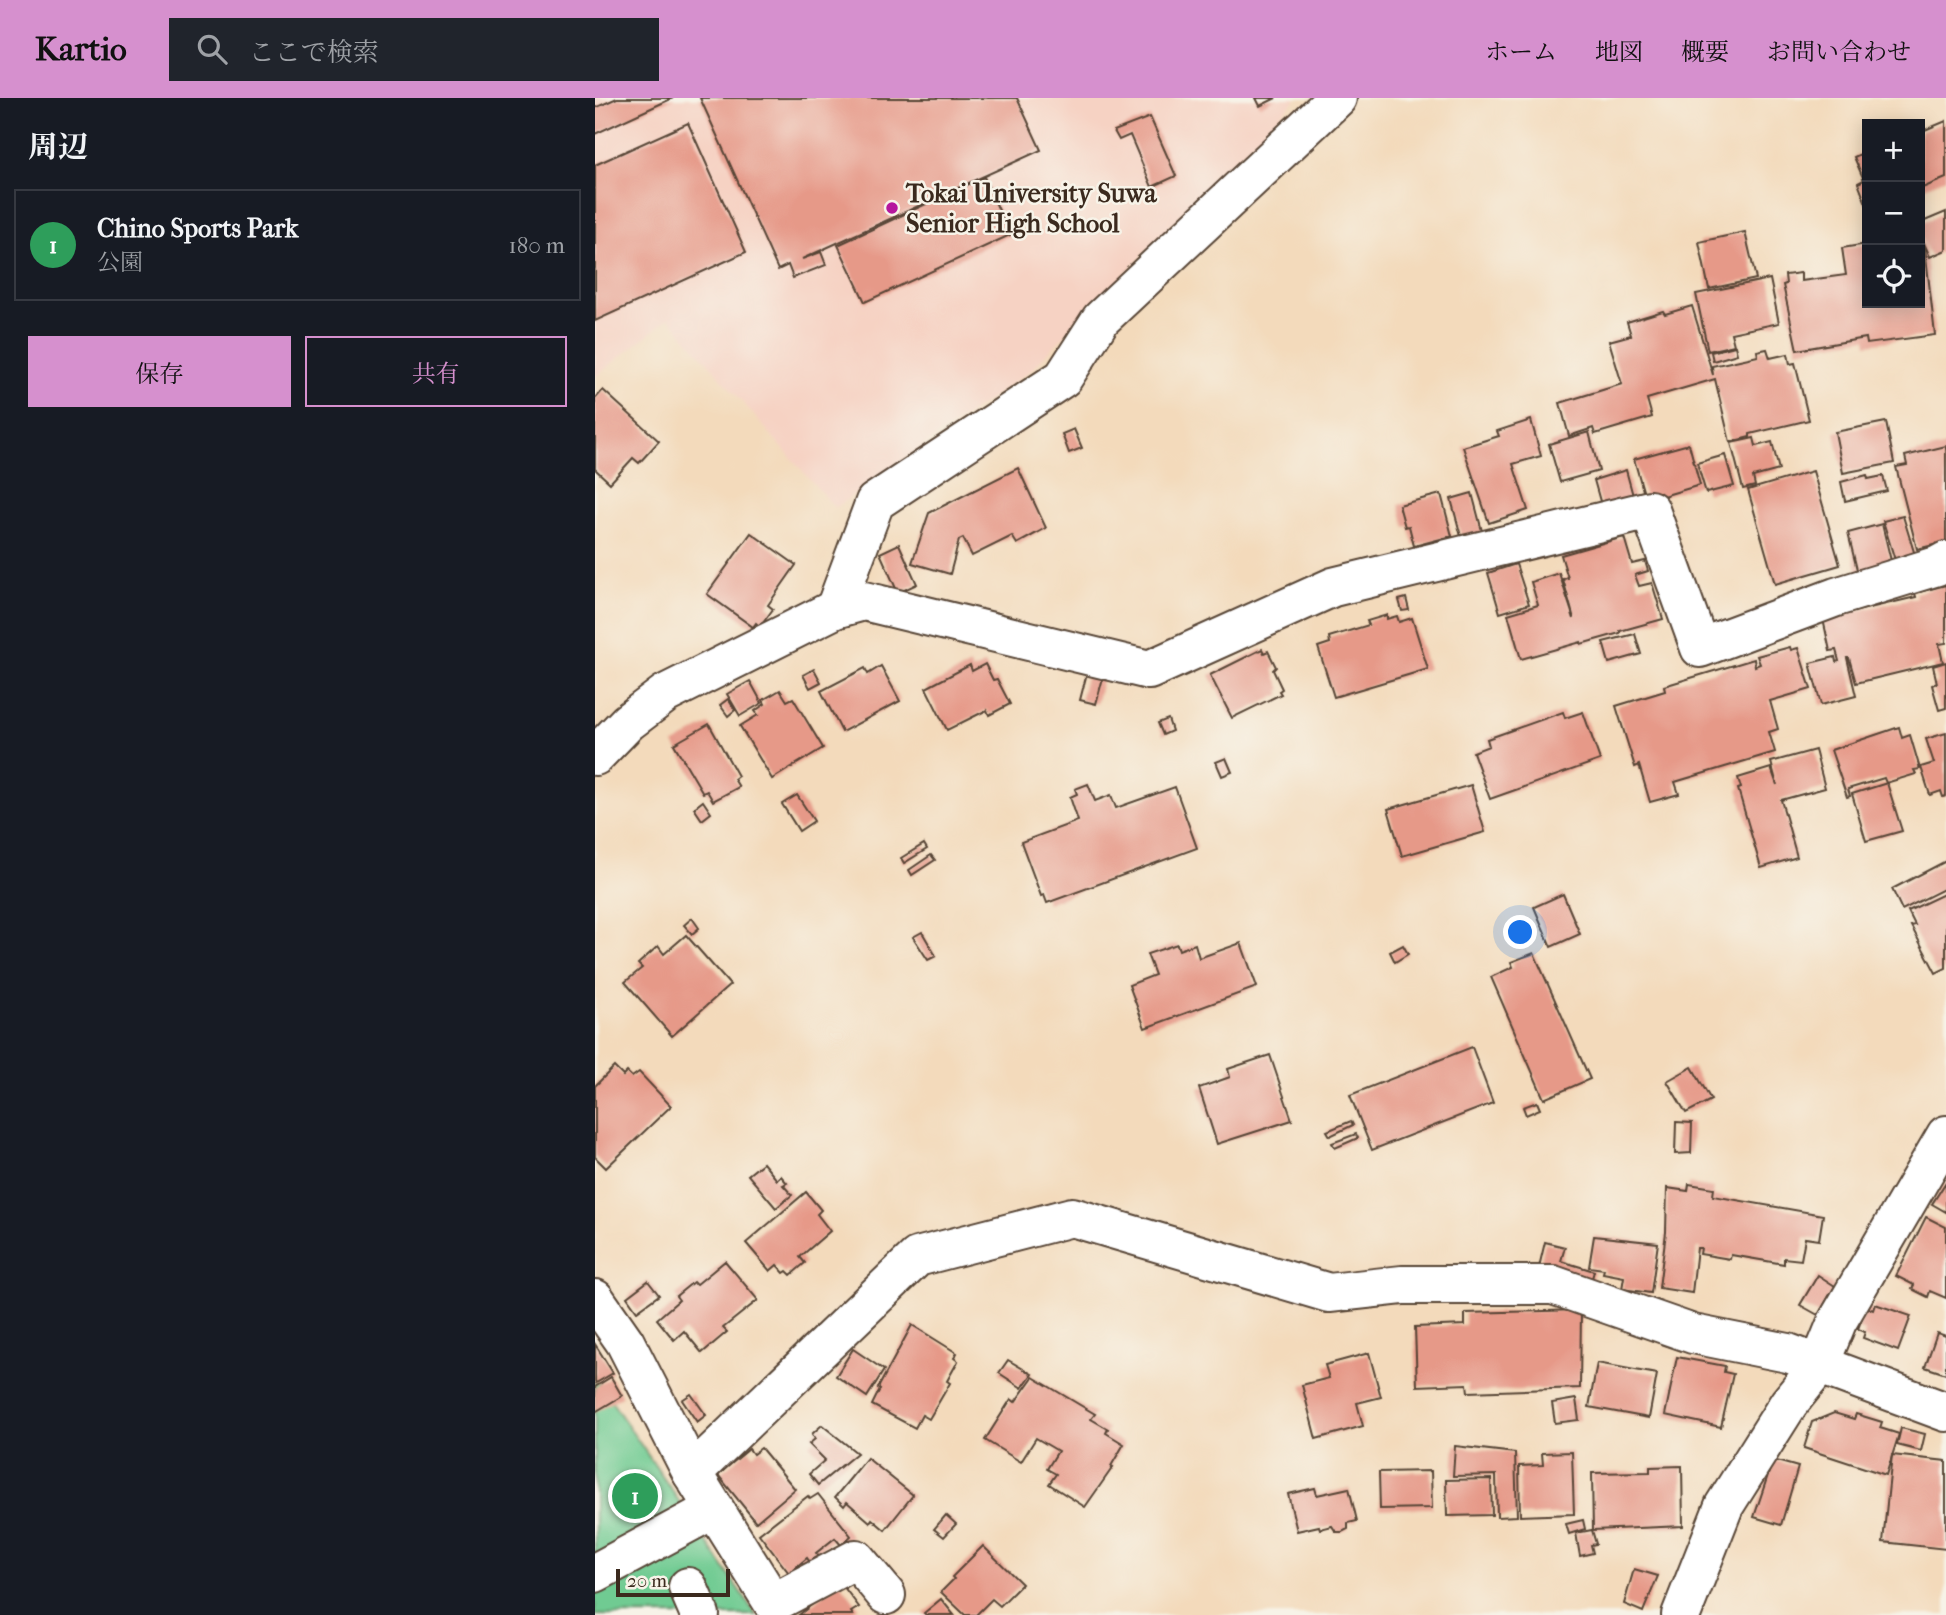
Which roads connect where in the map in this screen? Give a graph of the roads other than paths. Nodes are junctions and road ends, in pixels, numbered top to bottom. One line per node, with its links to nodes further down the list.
1 (1337, 98): 3 (street)
2 (1946, 561): 3 (street)
3 (835, 608): 4 (street)
4 (595, 756)
5 (1946, 1135): 7 (street)
6 (595, 1299): 9 (street)
7 (1819, 1366): 8 (street); 9 (street); 13 (street)
8 (1946, 1412)
9 (692, 1474): 10 (street)
10 (714, 1509): 11 (street); 12 (street)
11 (595, 1573)
12 (885, 1595)
13 (1681, 1615)

